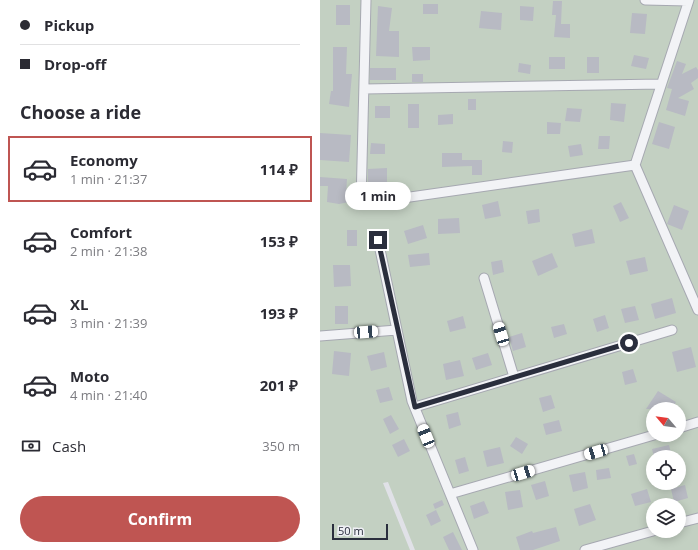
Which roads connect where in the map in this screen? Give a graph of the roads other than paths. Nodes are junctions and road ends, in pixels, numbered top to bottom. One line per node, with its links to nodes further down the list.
1 (366, 0): 5 (street)
2 (645, 0): 3 (street)
3 (688, 1): 4 (street)
4 (662, 84): 5 (street); 6 (street)
5 (364, 89): 6 (street)
6 (635, 165): 10 (street)
7 (378, 240): 11 (street)
8 (484, 278): 14 (street)
9 (698, 293): 10 (street)
10 (696, 307)
11 (398, 330): 13 (street); 15 (street)
12 (672, 330): 14 (street)
13 (320, 336)
14 (514, 377): 15 (street)
15 (415, 407): 19 (street)
16 (698, 422): 17 (street)
17 (686, 426)
18 (646, 437): 19 (street)
19 (450, 494): 23 (street)
20 (698, 518): 21 (street)
21 (686, 521)
22 (646, 532): 24 (street)
23 (473, 550)
24 (585, 550)

